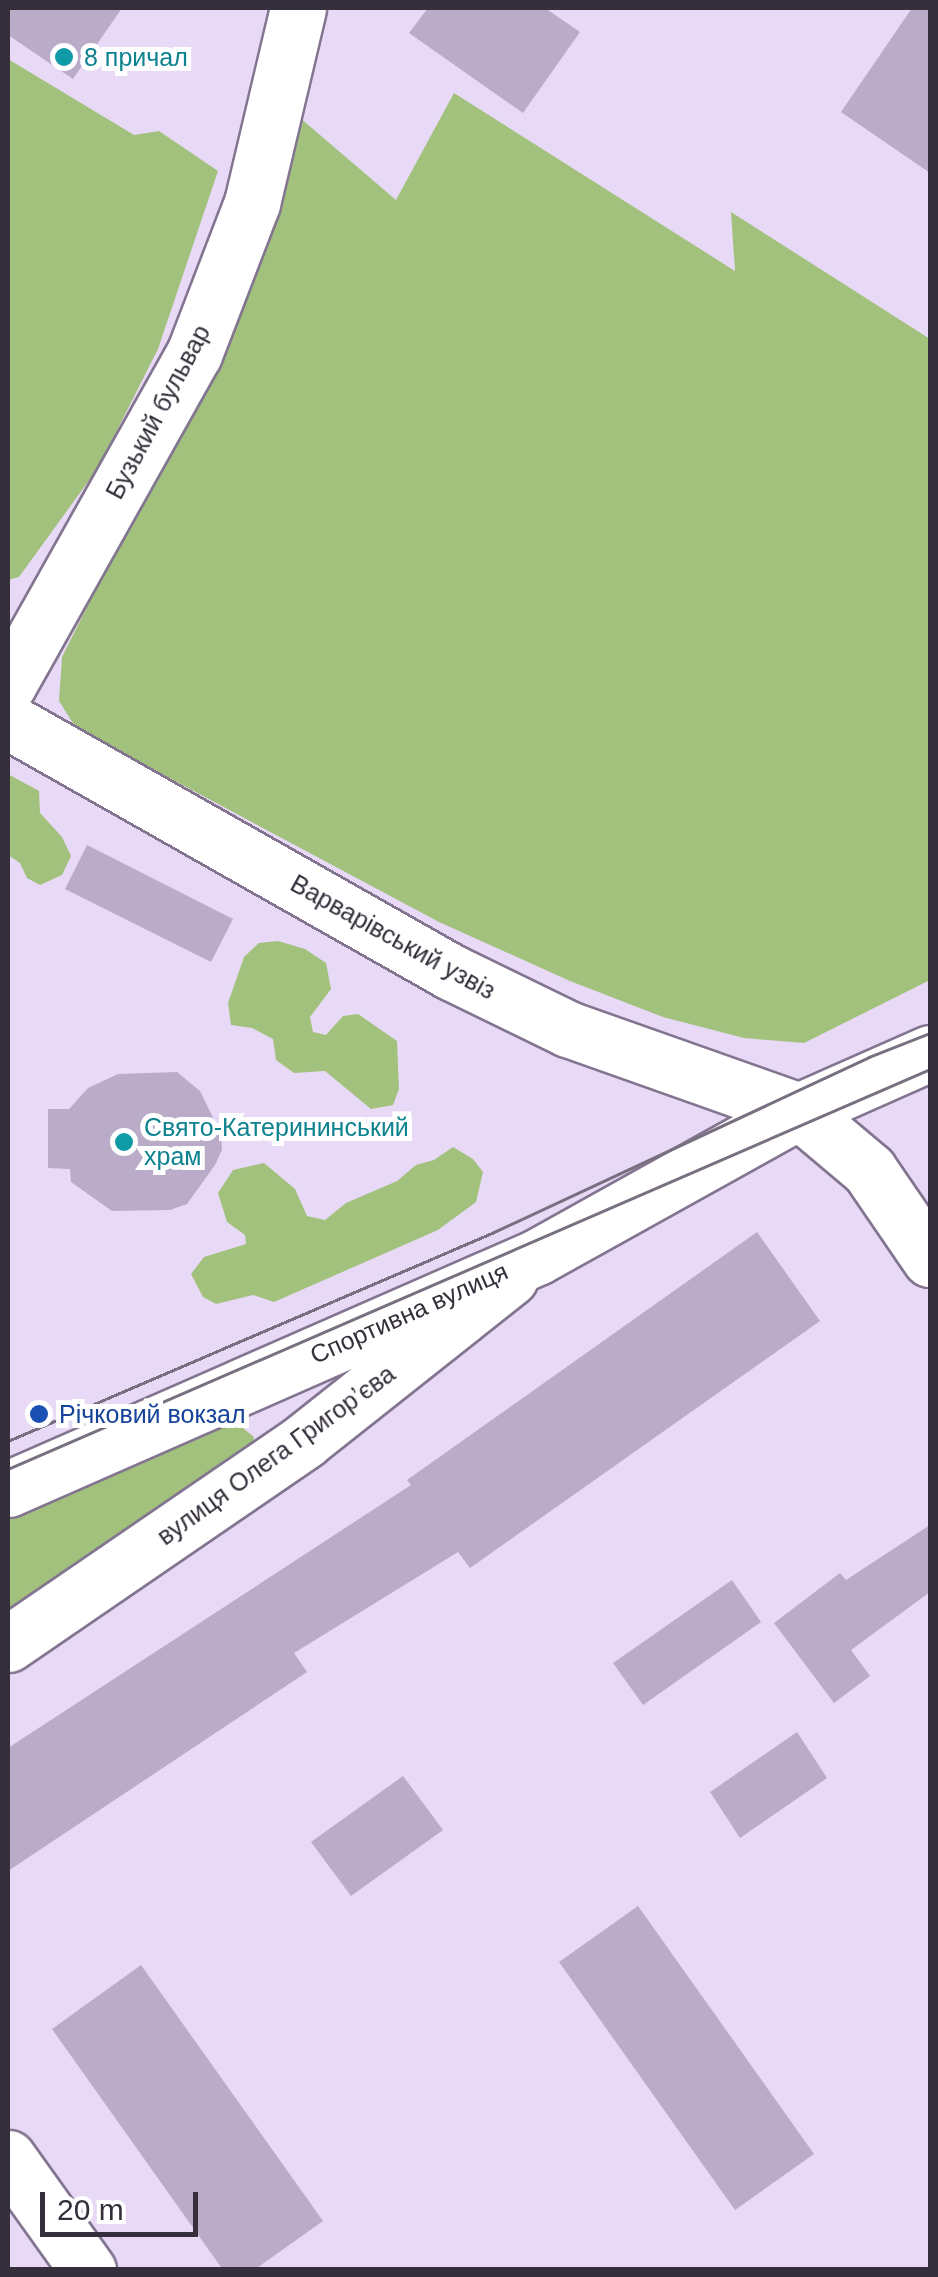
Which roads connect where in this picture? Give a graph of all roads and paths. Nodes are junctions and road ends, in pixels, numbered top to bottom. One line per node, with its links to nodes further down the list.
1 (298, 8): 2 (street, Бузький бульвар)
2 (8, 685)
3 (8, 721): 5 (street, Варварівський узвіз)
4 (930, 1054): 5 (street, Спортивна вулиця)
5 (798, 1111): 6 (street, Спортивна вулиця); 7 (street)
6 (537, 1257): 8 (street, Спортивна вулиця); 9 (street, вулиця Олега Григорʼєва)
7 (930, 1259)
8 (8, 1489)
9 (8, 1644)
10 (8, 2158): 11 (street)
11 (88, 2270)

